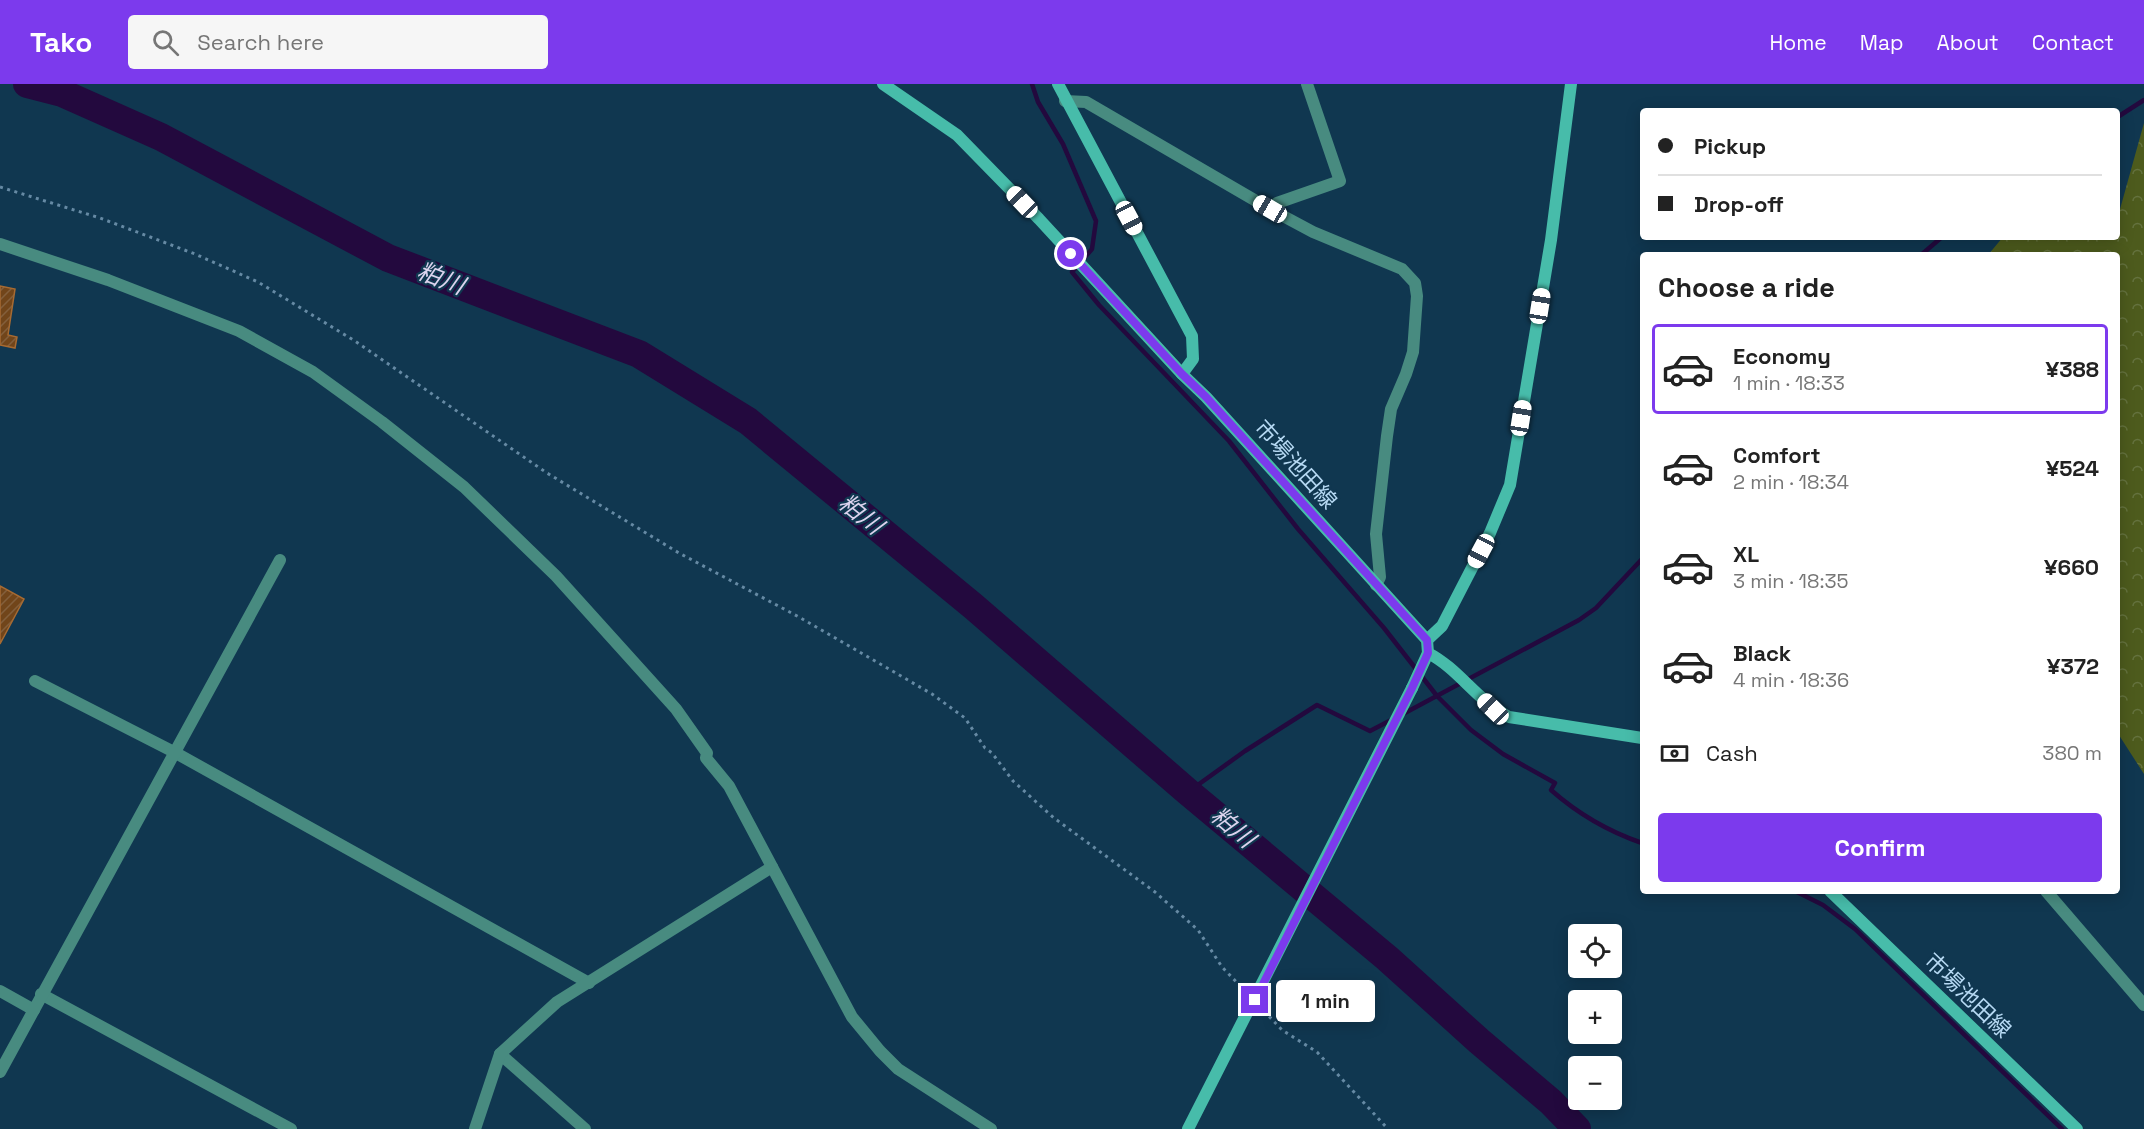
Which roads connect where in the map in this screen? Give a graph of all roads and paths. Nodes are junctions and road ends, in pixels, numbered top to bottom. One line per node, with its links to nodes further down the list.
1 (883, 84): 9 (street, 市場池田線)
2 (1058, 84): 5 (street)
3 (1307, 84): 7 (street)
4 (1571, 84): 12 (street)
5 (1065, 101): 7 (street); 9 (street)
6 (0, 187): 23 (path)
7 (1270, 209): 11 (street)
8 (0, 244): 17 (street)
9 (1182, 374): 11 (street, 市場池田線)
10 (280, 560): 16 (street)
11 (1376, 585): 12 (street, 市場池田線)
12 (1427, 640): 13 (street)
13 (1428, 653): 15 (street); 33 (street, bridge)
14 (35, 681): 16 (street)
15 (1640, 738)
16 (174, 752): 20 (street); 22 (street)
17 (772, 867): 20 (street); 32 (street)
18 (1833, 894): 35 (street, 市場池田線)
19 (2049, 894): 24 (street)
20 (589, 983): 27 (street)
21 (0, 991): 26 (street)
22 (41, 994): 26 (street); 29 (street)
23 (1252, 998)
24 (2144, 1005)
25 (1259, 1006): 34 (path)
26 (34, 1010): 28 (street)
27 (500, 1054): 30 (street); 31 (street)
28 (0, 1072)
29 (291, 1129)
30 (475, 1129)
31 (585, 1129)
32 (991, 1129)
33 (1188, 1129)
34 (1388, 1129)
35 (2077, 1129)

